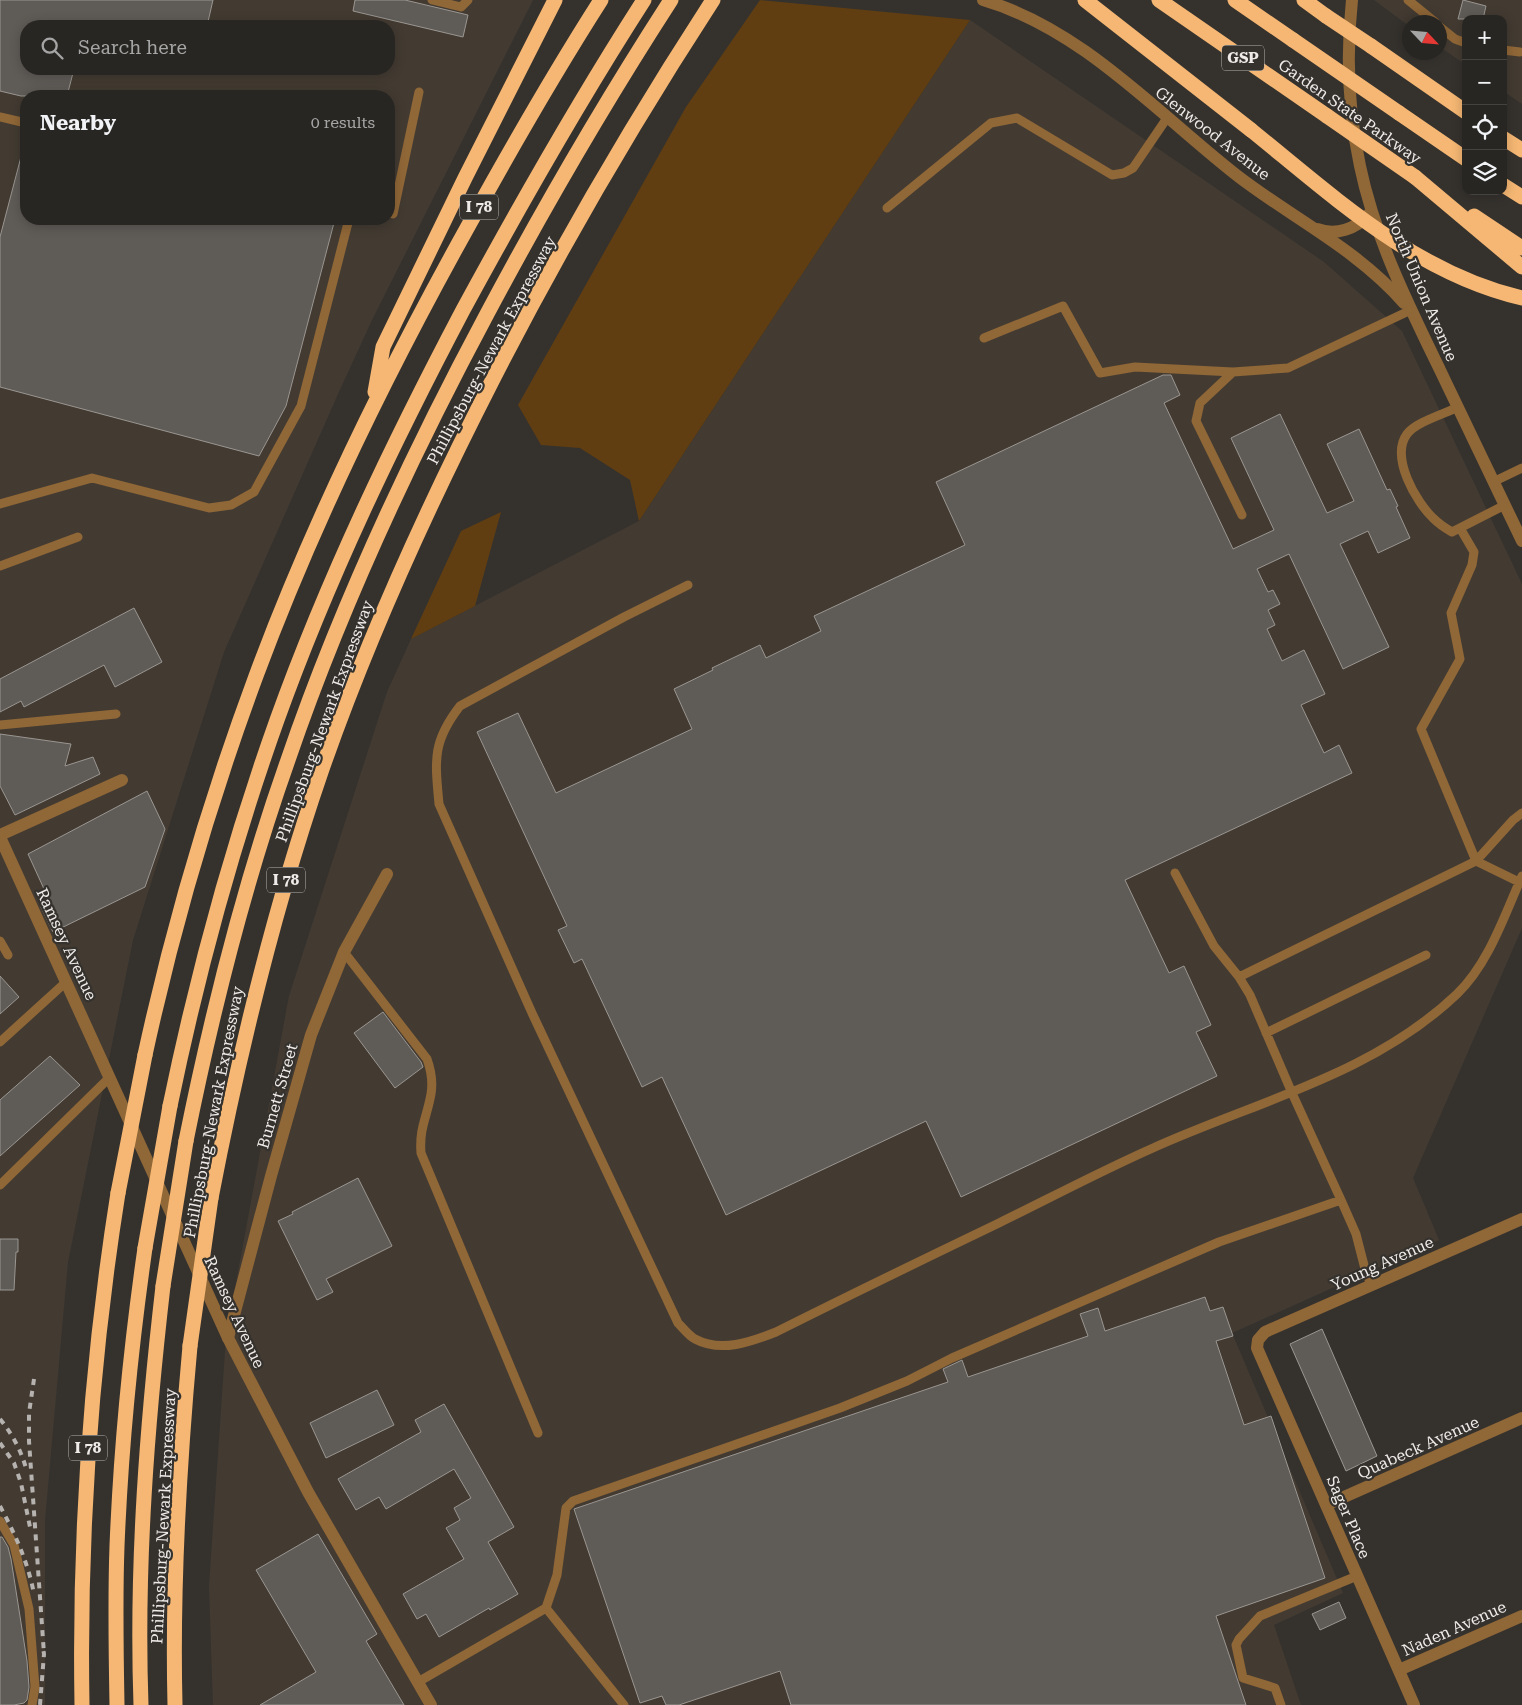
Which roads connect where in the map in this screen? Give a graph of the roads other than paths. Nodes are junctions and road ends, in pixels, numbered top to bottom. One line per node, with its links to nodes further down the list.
1 (432, 0): 2 (lane)
2 (468, 0)
3 (555, 0): 43 (highway)
4 (644, 0): 90 (highway, I 78, bridge)
5 (671, 0): 91 (highway, Phillipsburg-Newark Expressway / I 78, bridge)
6 (713, 0): 92 (highway, Phillipsburg-Newark Expressway / I 78, bridge)
7 (983, 0): 23 (street, Glenwood Avenue)
8 (1085, 0): 38 (highway, bridge)
9 (1159, 0): 28 (highway, Garden State Parkway / GSP, bridge)
10 (1235, 0): 27 (highway, Garden State Parkway / GSP, bridge)
11 (1304, 0): 21 (highway, bridge)
12 (1352, 0): 33 (street, North Union Avenue)
13 (1408, 0): 15 (lane)
14 (598, 4): 43 (highway, I 78)
15 (1426, 15)
16 (1447, 33): 17 (lane)
17 (1462, 42)
18 (1507, 50): 19 (lane)
19 (1520, 52)
20 (419, 92): 31 (lane)
21 (1462, 109)
22 (0, 117): 24 (lane)
23 (1167, 118): 32 (lane); 35 (street, Glenwood Avenue)
24 (20, 122)
25 (1507, 141): 26 (highway)
26 (1522, 150)
27 (1462, 156)
28 (1415, 177): 36 (highway, Garden State Parkway / GSP); 37 (highway)
29 (1507, 187): 30 (highway)
30 (1522, 197)
31 (395, 205)
32 (887, 208)
33 (1371, 210): 35 (street); 39 (street, North Union Avenue)
34 (347, 225): 46 (lane)
35 (1312, 228): 39 (street, Glenwood Avenue)
36 (1522, 248)
37 (1522, 267)
38 (1522, 298)
39 (1411, 310): 41 (lane); 42 (street, North Union Avenue)
40 (984, 338): 41 (lane)
41 (1233, 372): 48 (lane)
42 (1458, 407): 45 (street, North Union Avenue); 49 (lane)
43 (371, 411): 89 (highway, I 78, bridge)
44 (1522, 468): 45 (lane)
45 (1493, 482): 47 (street, North Union Avenue)
46 (0, 504)
47 (1505, 505): 49 (lane); 51 (street, North Union Avenue)
48 (1242, 515)
49 (1460, 528): 59 (lane)
50 (78, 537): 52 (lane)
51 (1522, 541)
52 (0, 566)
53 (688, 585): 72 (lane)
54 (116, 714): 55 (lane)
55 (0, 725)
56 (122, 780): 58 (street)
57 (1522, 813): 59 (lane)
58 (0, 836): 68 (street, Ramsey Avenue)
59 (1476, 861): 62 (lane); 67 (lane)
60 (387, 874): 64 (street, Burnett Street)
61 (1175, 874): 67 (lane)
62 (1521, 879): 72 (lane)
63 (0, 941): 65 (lane)
64 (344, 952): 77 (street, Burnett Street); 80 (lane)
65 (8, 955)
66 (1426, 955): 69 (lane)
67 (1238, 977): 69 (lane)
68 (66, 982): 70 (lane); 71 (street, Ramsey Avenue)
69 (1266, 1033): 72 (lane)
70 (0, 1042)
71 (110, 1078): 73 (lane); 77 (street, Ramsey Avenue)
72 (1292, 1094): 74 (lane)
73 (0, 1185)
74 (1340, 1200): 76 (lane); 84 (lane)
75 (1522, 1219): 76 (street, Young Avenue)
76 (1371, 1285): 78 (street, Young Avenue)
77 (228, 1338): 87 (street, Ramsey Avenue)
78 (1258, 1340): 81 (street, Sager Place)
79 (1522, 1418): 81 (street, Quabeck Avenue)
80 (538, 1433)
81 (1326, 1505): 83 (street, Sager Place)
82 (0, 1521): 88 (lane)
83 (1357, 1576): 86 (street, Sager Place); 95 (lane)
84 (546, 1608): 87 (lane); 94 (lane)
85 (1522, 1616): 86 (street, Naden Avenue)
86 (1399, 1670): 96 (street, Sager Place)
87 (418, 1682): 93 (street, Ramsey Avenue)
88 (32, 1705)
89 (82, 1705)
90 (117, 1705)
91 (141, 1705)
92 (175, 1705)
93 (431, 1705)
94 (624, 1705)
95 (1280, 1705)
96 (1414, 1705)

